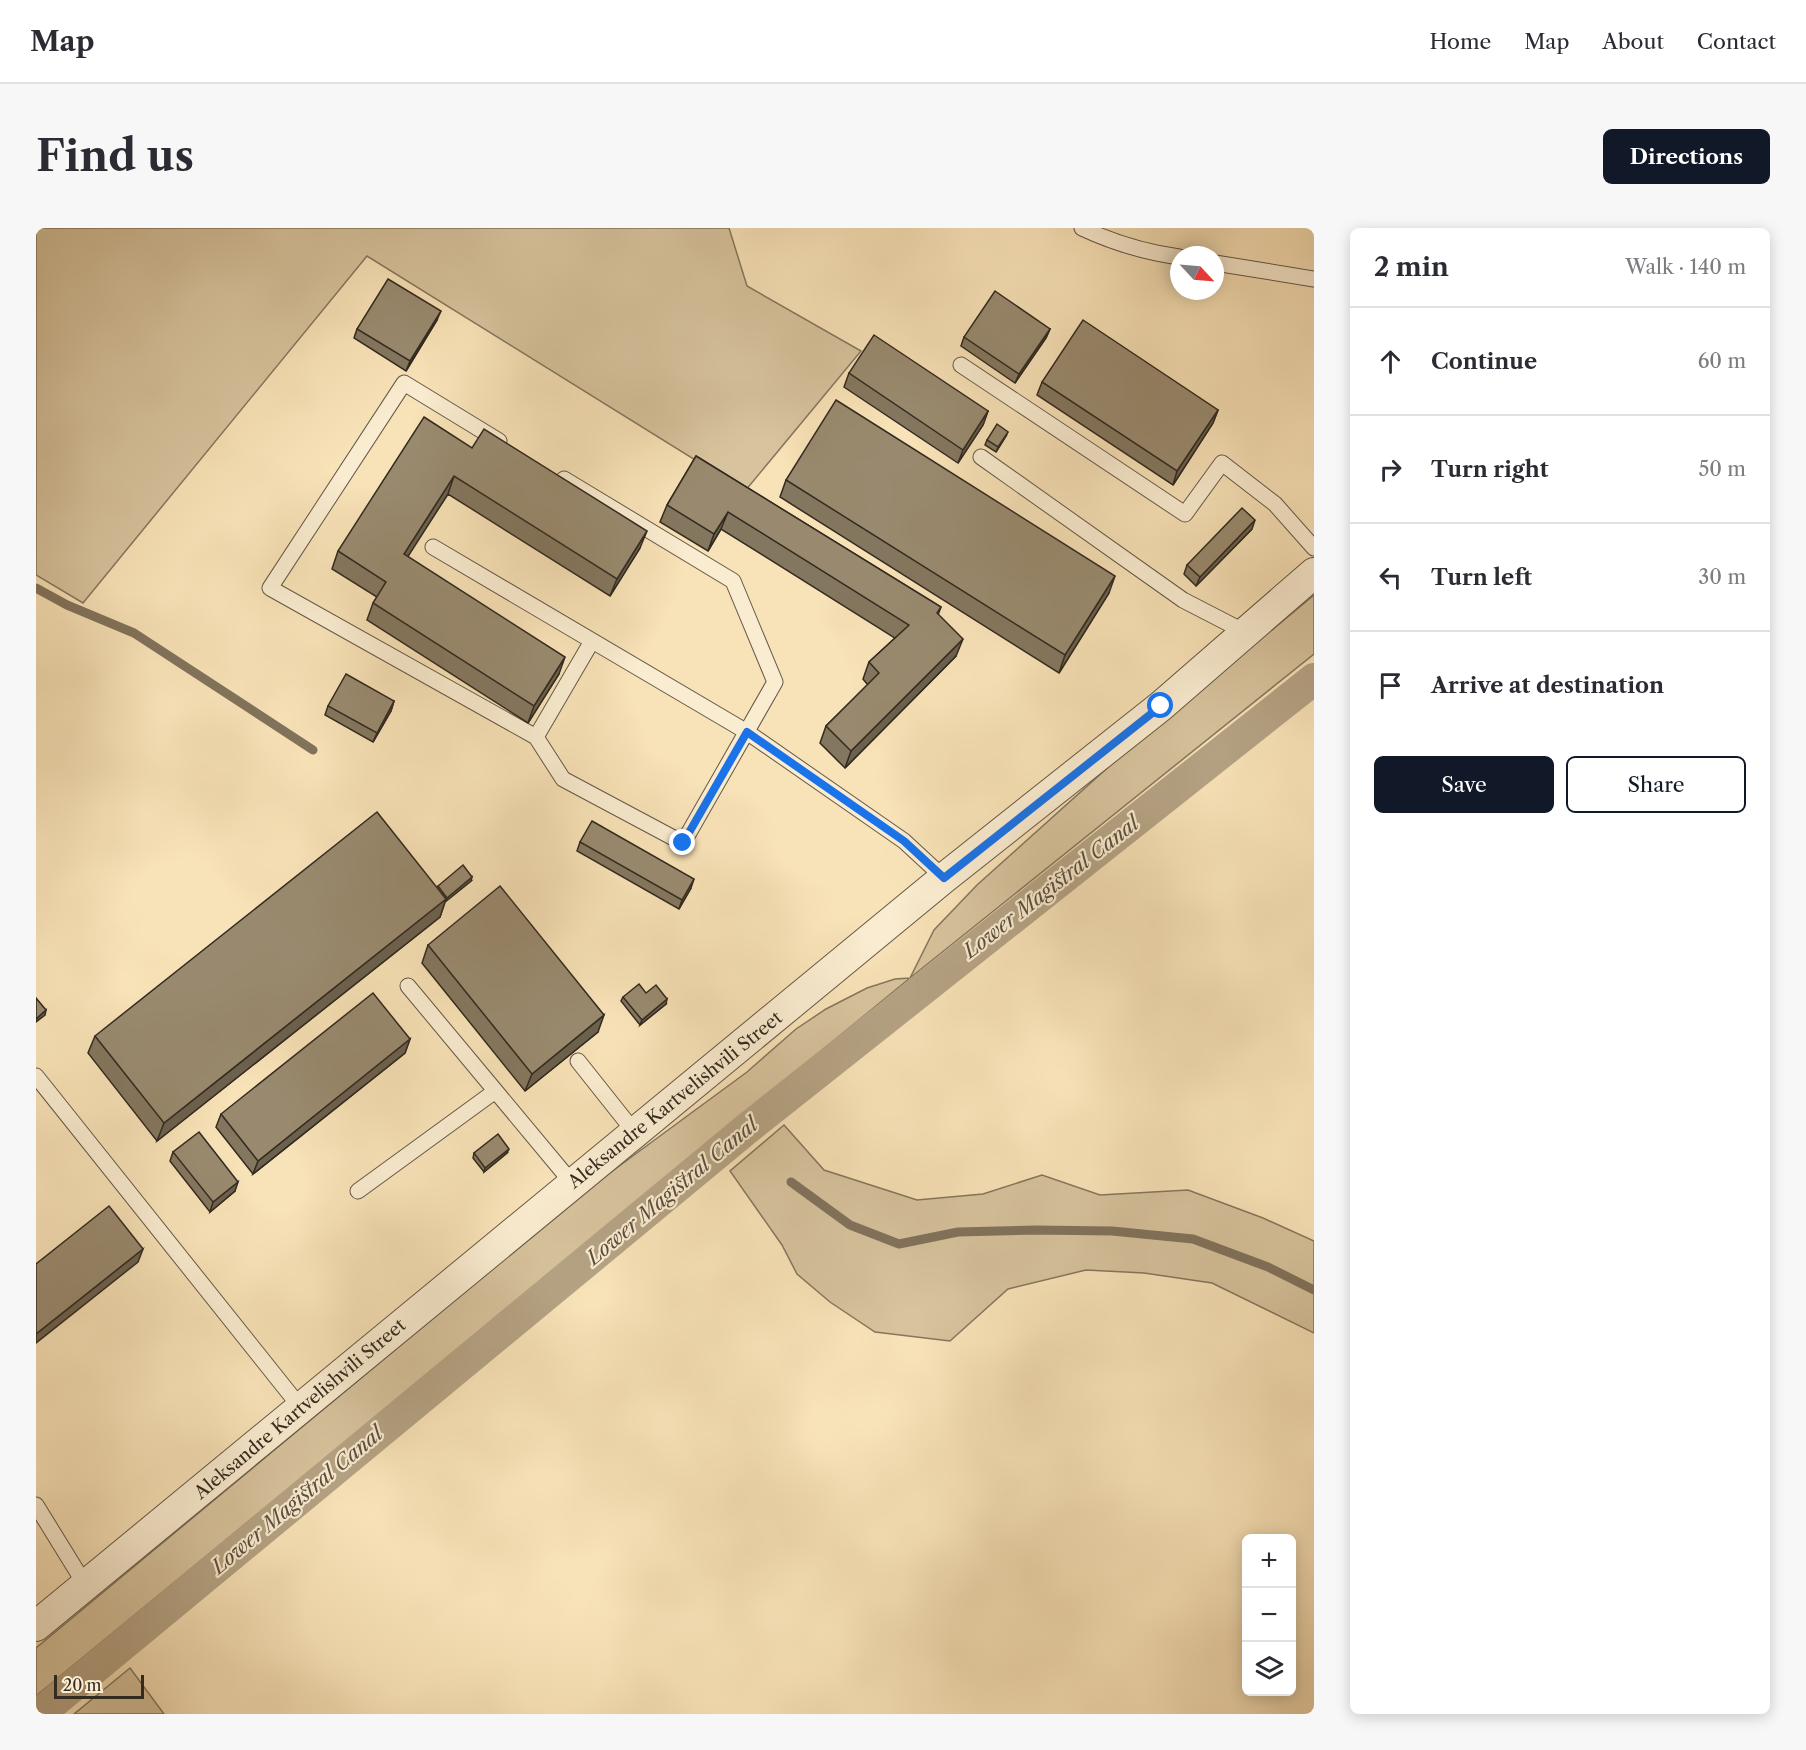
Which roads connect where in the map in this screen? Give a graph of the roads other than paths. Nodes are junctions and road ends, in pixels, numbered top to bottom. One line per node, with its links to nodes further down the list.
1 (1082, 228): 2 (lane)
2 (1170, 255)
3 (1224, 264): 4 (lane)
4 (1314, 279)
5 (961, 365): 10 (lane)
6 (514, 449): 15 (lane)
7 (981, 457): 12 (lane)
8 (554, 473): 14 (lane)
9 (433, 547): 13 (lane)
10 (1314, 548)
11 (1314, 573): 12 (street, Aleksandre Kartvelishvili Street)
12 (1245, 632): 16 (street, Aleksandre Kartvelishvili Street)
13 (592, 641): 14 (lane); 15 (lane)
14 (747, 732): 15 (lane); 16 (lane)
15 (536, 737)
16 (944, 878): 21 (street, Aleksandre Kartvelishvili Street)
17 (408, 986): 20 (lane)
18 (578, 1062): 21 (lane)
19 (36, 1076): 24 (lane)
20 (494, 1092): 22 (lane); 23 (lane)
21 (636, 1134): 22 (street, Aleksandre Kartvelishvili Street)
22 (573, 1184): 24 (street, Aleksandre Kartvelishvili Street)
23 (358, 1191)
24 (301, 1408): 26 (street, Aleksandre Kartvelishvili Street)
25 (36, 1504): 26 (lane)
26 (86, 1586): 27 (street, Aleksandre Kartvelishvili Street)
27 (36, 1626)

